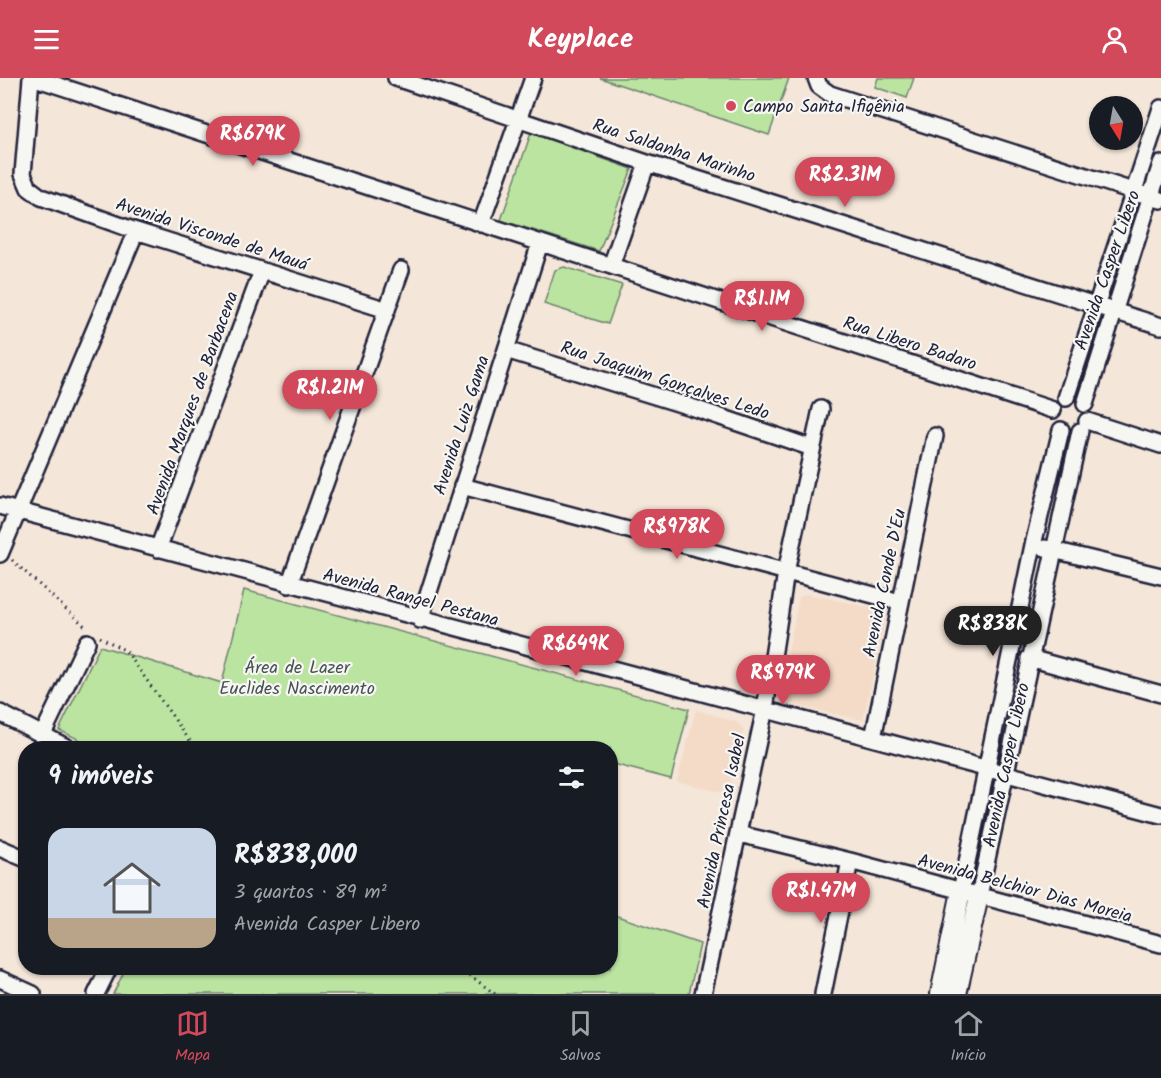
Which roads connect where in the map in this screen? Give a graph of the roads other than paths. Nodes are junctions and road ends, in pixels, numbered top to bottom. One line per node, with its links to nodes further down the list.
1 (33, 78): 10 (street, Rua Libero Badaro); 11 (street, Avenida Visconde de Mauá)
2 (396, 78): 6 (street, Rua Saldanha Marinho)
3 (532, 78): 6 (street)
4 (816, 78): 9 (street)
5 (1161, 108): 9 (street, Avenida Casper Libero)
6 (519, 118): 7 (street, Rua Saldanha Marinho); 10 (street)
7 (647, 163): 13 (street); 16 (street, Rua Saldanha Marinho)
8 (1161, 164): 9 (street, Avenida Casper Libero)
9 (1148, 196): 16 (street, Avenida Casper Libero); 18 (street, Avenida Casper Libero)
10 (481, 224): 12 (street, Rua Libero Badaro)
11 (136, 231): 15 (street, Avenida Visconde de Mauá); 32 (street)
12 (540, 243): 13 (street, Rua Libero Badaro); 20 (street, Avenida Luiz Gama)
13 (611, 266): 24 (street, Rua Libero Badaro)
14 (401, 270): 17 (street)
15 (262, 271): 17 (street, Avenida Visconde de Mauá); 34 (street, Avenida Marques de Barbacena)
16 (1094, 304): 18 (street, Rua Saldanha Marinho); 21 (street, Avenida Casper Libero)
17 (387, 310): 39 (street)
18 (1115, 311): 19 (street, Rua Saldanha Marinho); 22 (street, Avenida Casper Libero)
19 (1161, 326)
20 (506, 351): 29 (street, Rua Joaquim Gonçalves Ledo); 30 (street, Avenida Luiz Gama)
21 (1066, 398): 22 (street); 24 (street)
22 (1085, 404): 25 (street)
23 (821, 409): 29 (street, Avenida Princesa Isabel)
24 (1053, 410): 26 (street)
25 (1084, 426): 26 (street); 28 (street); 35 (street, Avenida Casper Libero)
26 (1061, 430): 33 (street, Avenida Casper Libero)
27 (935, 436): 40 (street, Avenida Conde D'Eu)
28 (1161, 445)
29 (812, 448): 37 (street, Avenida Princesa Isabel)
30 (462, 486): 37 (street); 41 (street, Avenida Luiz Gama)
31 (0, 506): 32 (street, Avenida Rangel Pestana)
32 (16, 511): 34 (street, Avenida Rangel Pestana); 36 (street)
33 (1033, 545): 35 (street); 50 (street, Avenida Casper Libero)
34 (158, 549): 39 (street, Avenida Rangel Pestana)
35 (1054, 550): 38 (street); 43 (street, Avenida Casper Libero)
36 (1, 552)
37 (786, 572): 40 (street); 45 (street, Avenida Princesa Isabel)
38 (1161, 576)
39 (289, 585): 41 (street, Avenida Rangel Pestana)
40 (900, 602): 48 (street, Avenida Conde D'Eu)
41 (420, 620): 45 (street, Avenida Rangel Pestana)
42 (92, 637): 47 (street)
43 (1029, 658): 44 (street); 51 (street, Avenida Casper Libero)
44 (1161, 694)
45 (765, 709): 48 (street, Avenida Rangel Pestana); 53 (street, Avenida Princesa Isabel)
46 (0, 713): 47 (street)
47 (42, 736): 49 (street)
48 (873, 738): 50 (street, Avenida Rangel Pestana)
49 (53, 741)
50 (987, 770): 51 (street, Avenida Rangel Pestana); 57 (street, Avenida Casper Libero)
51 (1004, 775): 52 (street, Avenida Rangel Pestana); 58 (street, Avenida Casper Libero)
52 (1161, 815)
53 (739, 834): 56 (street, Avenida Belchior Dias Moreia); 64 (street, Avenida Princesa Isabel)
54 (0, 848): 55 (street)
55 (18, 856)
56 (850, 861): 57 (street, Avenida Belchior Dias Moreia); 65 (street)
57 (961, 891): 58 (street, Avenida Belchior Dias Moreia); 66 (street, Avenida Casper Libero)
58 (979, 896): 59 (street, Avenida Belchior Dias Moreia); 67 (street, Avenida Casper Libero)
59 (1161, 945)
60 (106, 975): 63 (street)
61 (0, 979): 62 (street)
62 (33, 994)
63 (96, 994)
64 (703, 994)
65 (824, 994)
66 (940, 994)
67 (957, 994)

